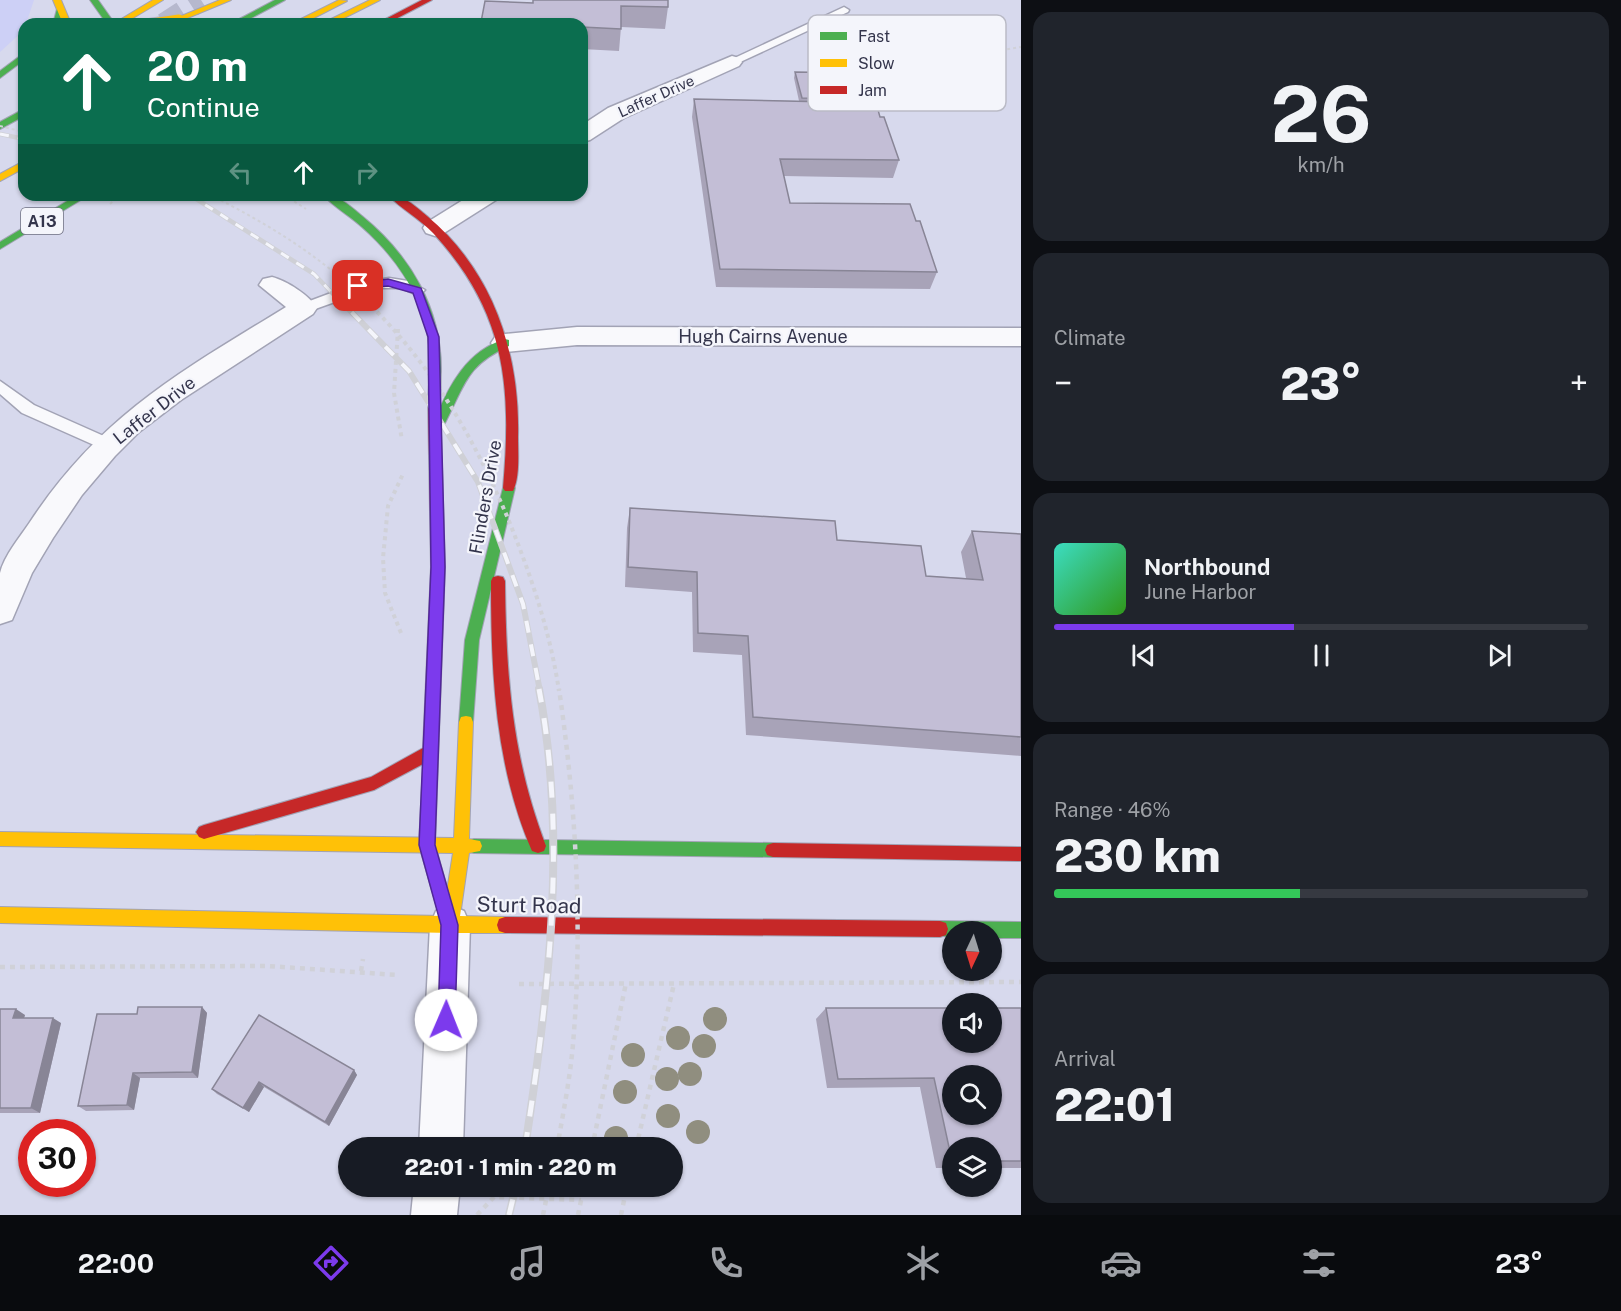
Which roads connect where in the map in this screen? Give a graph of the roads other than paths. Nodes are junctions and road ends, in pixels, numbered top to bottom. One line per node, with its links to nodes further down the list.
1 (159, 0): 12 (main road)
2 (227, 0): 13 (main road)
3 (281, 0): 14 (main road)
4 (321, 0): 15 (main road)
5 (344, 0): 16 (main road)
6 (376, 0): 17 (main road)
7 (426, 0): 18 (main road)
8 (98, 6): 11 (main road)
9 (844, 10): 10 (lane)
10 (833, 15)
11 (111, 18)
12 (126, 18)
13 (182, 18)
14 (246, 18)
15 (290, 18)
16 (307, 18)
17 (338, 18)
18 (391, 18)
19 (808, 27): 21 (lane)
20 (18, 61): 22 (main road)
21 (732, 62): 27 (street, Laffer Drive)
22 (0, 75)
23 (18, 77): 24 (main road)
24 (0, 87)
25 (18, 116): 26 (main road)
26 (0, 126)
27 (588, 131)
28 (18, 168): 29 (main road)
29 (0, 178)
30 (74, 201): 35 (main road, A13)
31 (337, 201): 37 (main road, Flinders Drive)
32 (399, 201): 34 (main road, Flinders Drive)
33 (478, 201): 34 (street)
34 (430, 231): 40 (main road, Flinders Drive)
35 (0, 246)
36 (272, 285): 38 (street)
37 (417, 290): 38 (lane); 42 (main road, Flinders Drive)
38 (304, 308): 43 (street, Laffer Drive)
39 (1021, 337): 40 (street, Hugh Cairns Avenue)
40 (492, 342): 42 (main road); 44 (main road, Flinders Drive)
41 (0, 386): 43 (lane)
42 (436, 434): 46 (main road, Flinders Drive)
43 (109, 444): 45 (street, Laffer Drive)
44 (498, 540): 52 (main road, Flinders Drive); 53 (main road)
45 (0, 610)
46 (430, 752): 50 (main road); 51 (main road, Flinders Drive)
47 (2, 823): 49 (main road)
48 (0, 839): 49 (main road)
49 (16, 839): 50 (main road)
50 (171, 842): 51 (main road)
51 (427, 845): 52 (main road); 56 (main road, Flinders Drive)
52 (462, 846): 53 (main road); 56 (main road, Flinders Drive)
53 (538, 846): 54 (main road)
54 (1021, 854)
55 (0, 915): 56 (main road, Sturt Road)
56 (450, 925): 57 (main road, Sturt Road); 58 (street)
57 (1021, 930)
58 (441, 1137)
59 (436, 1197): 60 (street)
60 (434, 1215)

